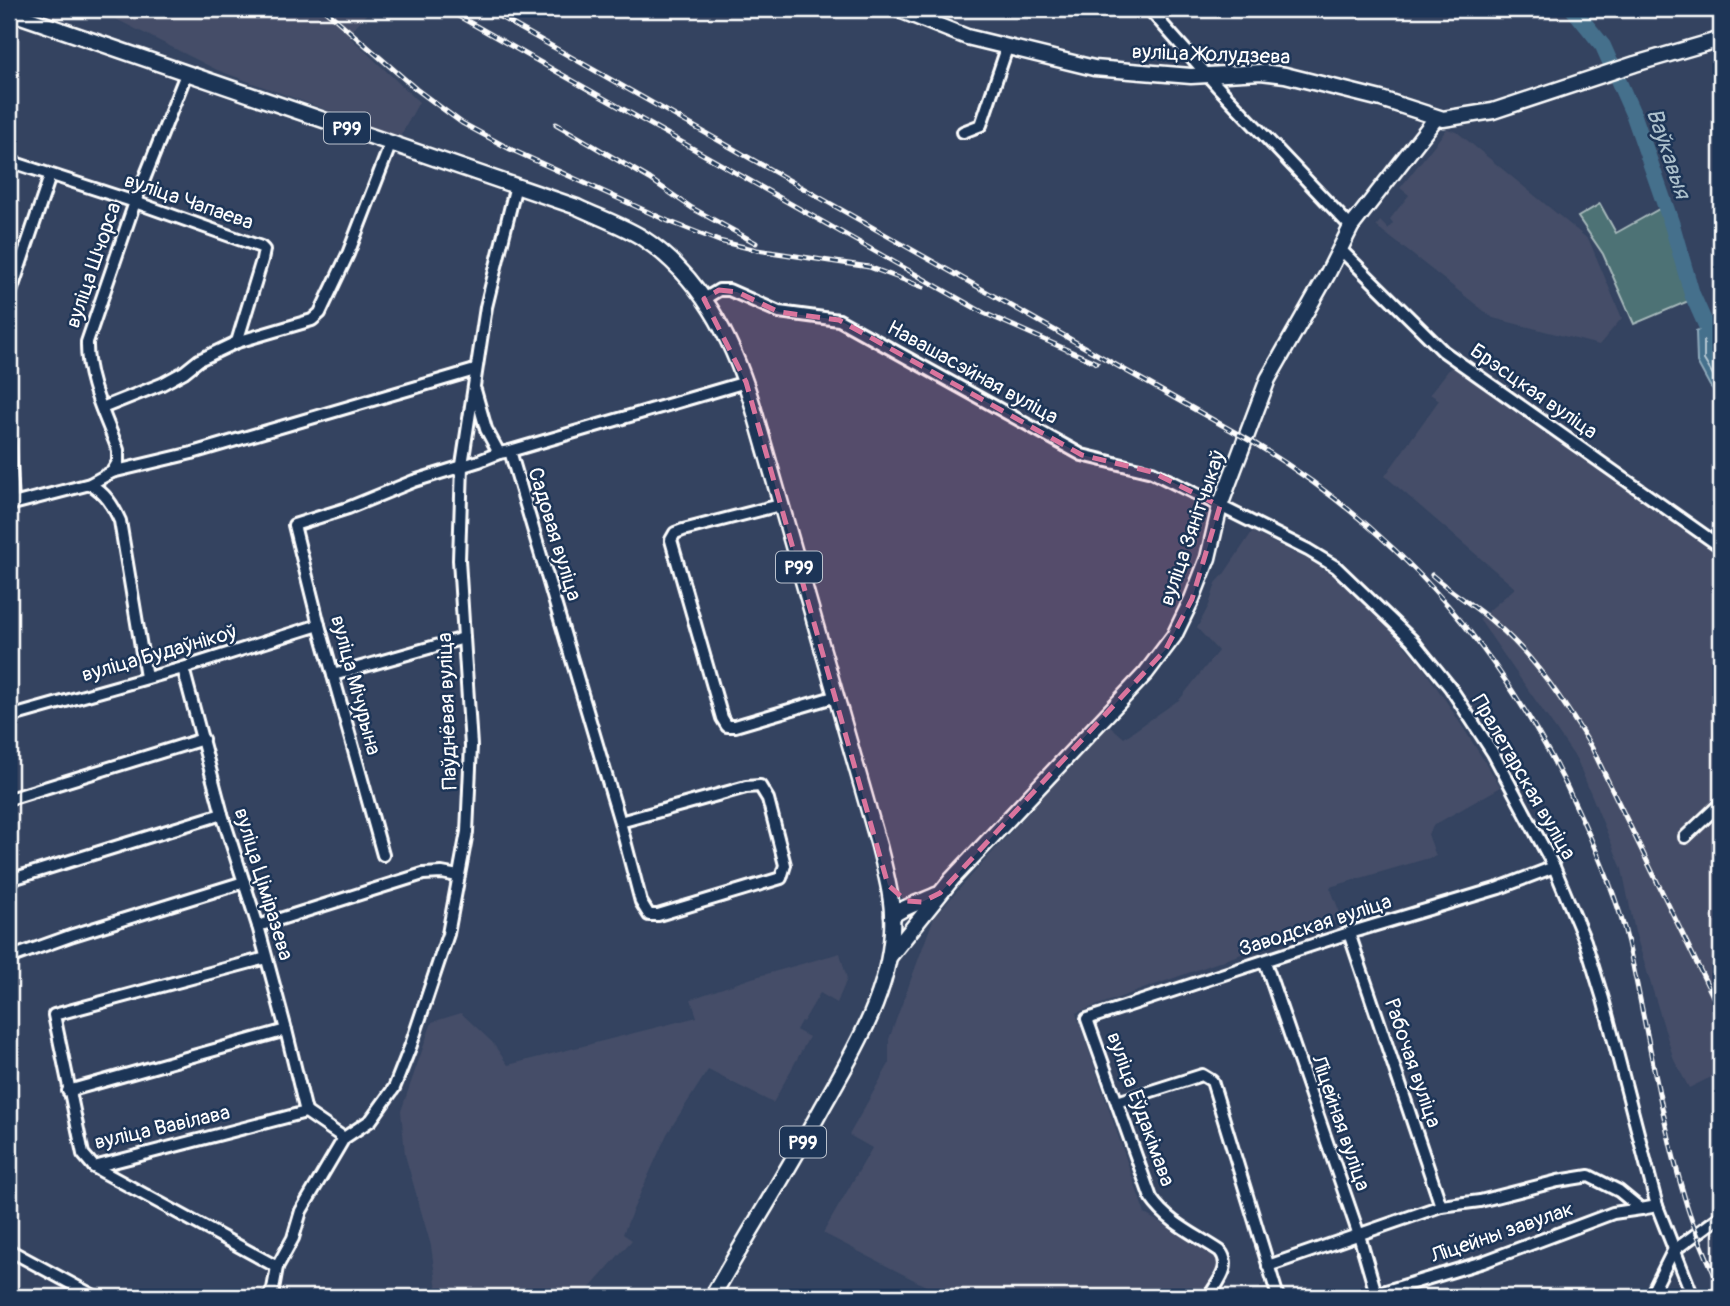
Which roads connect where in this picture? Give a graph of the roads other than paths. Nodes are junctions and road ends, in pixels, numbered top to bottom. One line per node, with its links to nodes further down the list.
1 (897, 9): 5 (main road, вуліца Жолудзева)
2 (1149, 9): 7 (street)
3 (9, 12): 6 (main road, Р99)
4 (1721, 39): 8 (main road, вуліца Жолудзева)
5 (1007, 48): 7 (main road, вуліца Жолудзева); 9 (street)
6 (186, 74): 10 (main road, Р99); 14 (street, вуліца Шчорса)
7 (1208, 76): 8 (main road, вуліца Жолудзева); 15 (street)
8 (1436, 118): 15 (main road, вуліца Зянітчыкаў)
9 (963, 132)
10 (391, 143): 13 (main road, Р99); 19 (street)
11 (9, 161): 12 (street, вуліца Чапаева)
12 (50, 176): 14 (street, вуліца Чапаева); 17 (street)
13 (516, 185): 18 (main road, Р99); 20 (street, Паўднёвая вуліца)
14 (135, 201): 19 (street, вуліца Чапаева); 23 (street, вуліца Шчорса)
15 (1351, 227): 16 (main road, вуліца Зянітчыкаў)
16 (1340, 249): 31 (main road, вуліца Зянітчыкаў); 32 (street, Брэсцкая вуліца)
17 (9, 298)
18 (704, 299): 21 (main road, Р99); 31 (street, Навашасэйная вуліца)
19 (237, 342): 23 (street)
20 (475, 370): 22 (street, Паўднёвая вуліца); 27 (street)
21 (746, 382): 25 (street, Садовая вуліца); 30 (main road, Р99)
22 (474, 384): 25 (street); 26 (street, Паўднёвая вуліца)
23 (102, 408): 27 (street, вуліца Шчорса)
24 (9, 428): 29 (street)
25 (504, 452): 26 (street); 44 (street, Садовая вуліца)
26 (462, 465): 33 (street, вуліца Мічурына); 34 (street, Паўднёвая вуліца)
27 (112, 472): 28 (street)
28 (90, 484): 29 (street); 37 (street)
29 (11, 504)
30 (780, 505): 38 (main road, Р99); 38 (street)
31 (1220, 506): 47 (street, Пралетарская вуліца); 52 (main road, вуліца Зянітчыкаў)
32 (1721, 547)
33 (319, 625): 35 (street, вуліца Будаўнікоў); 36 (street, вуліца Мічурына)
34 (464, 638): 36 (street); 48 (street, Паўднёвая вуліца)
35 (183, 668): 37 (street, вуліца Будаўнікоў); 40 (street, вуліца Ціміразева)
36 (333, 675): 46 (street, вуліца Мічурына)
37 (146, 677): 39 (street, вуліца Будаўнікоў)
38 (837, 696): 51 (main road, Р99)
39 (9, 716)
40 (203, 739): 41 (street); 43 (street, вуліца Ціміразева)
41 (9, 799)
42 (1721, 803): 45 (street)
43 (222, 814): 49 (street); 50 (street, вуліца Ціміразева)
44 (620, 822): 44 (street, Садовая вуліца)
45 (1685, 837)
46 (383, 855)
47 (1554, 867): 57 (street, Заводская вуліца); 70 (street, Пралетарская вуліца)
48 (458, 876): 56 (street); 67 (street, Паўднёвая вуліца)
49 (9, 880)
50 (244, 882): 56 (street, вуліца Ціміразева); 58 (street)
51 (888, 885): 53 (main road); 54 (main road, Р99)
52 (940, 892): 53 (main road); 55 (main road, вуліца Зянітчыкаў)
53 (913, 903): 54 (main road)
54 (892, 916): 55 (main road); 60 (main road, Р99)
55 (916, 923): 60 (main road, вуліца Зянітчыкаў)
56 (258, 926): 59 (street, вуліца Ціміразева)
57 (1349, 933): 61 (street, Заводская вуліца); 69 (street, Рабочая вуліца)
58 (9, 958)
59 (266, 958): 63 (street, вуліца Ціміразева); 64 (street, вуліца Вавілава)
60 (888, 959): 81 (main road, Р99)
61 (1265, 962): 62 (street, Заводская вуліца); 73 (street, Ліцейная вуліца)
62 (1087, 1019): 65 (street, вуліца Еўдакімава)
63 (286, 1030): 64 (street); 66 (street, вуліца Ціміразева)
64 (68, 1091): 68 (street, вуліца Вавілава)
65 (1117, 1102): 76 (street); 82 (street, вуліца Еўдакімава)
66 (306, 1112): 67 (street); 68 (street, вуліца Вавілава)
67 (344, 1138): 77 (street)
68 (94, 1167): 77 (street)
69 (1441, 1206): 71 (street); 73 (street)
70 (1657, 1206): 71 (street, Ліцейны завулак); 75 (street, Пралетарская вуліца)
71 (1641, 1209): 78 (street, Ліцейны завулак)
72 (1721, 1217): 75 (street)
73 (1359, 1235): 76 (street); 78 (street, Ліцейная вуліца)
74 (9, 1250): 79 (street)
75 (1673, 1251): 84 (street); 85 (street, Пралетарская вуліца)
76 (1268, 1266): 83 (street)
77 (277, 1267): 80 (street)
78 (1376, 1296)
79 (96, 1297)
80 (268, 1297)
81 (712, 1297)
82 (1209, 1297)
83 (1278, 1297)
84 (1650, 1297)
85 (1693, 1297)

